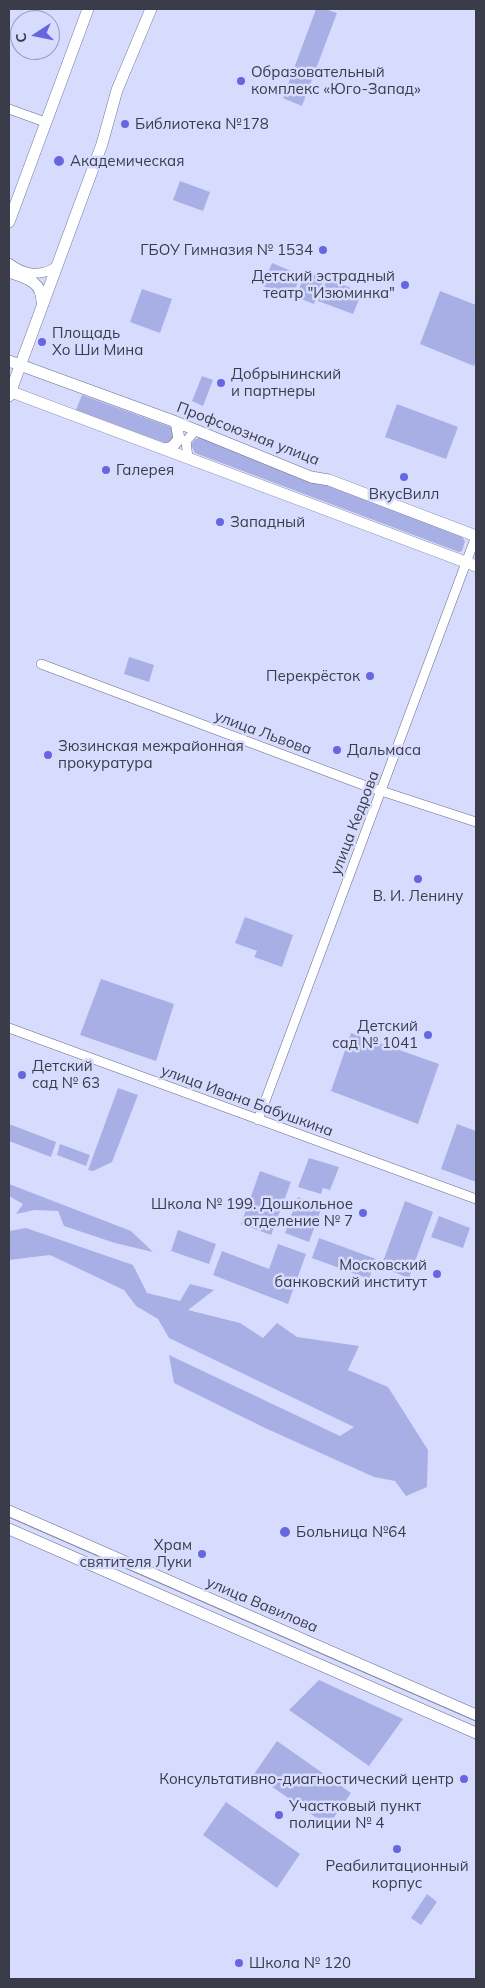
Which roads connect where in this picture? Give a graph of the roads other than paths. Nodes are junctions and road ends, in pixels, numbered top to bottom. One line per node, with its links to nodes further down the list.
1 (88, 9): 4 (main road)
2 (151, 9): 7 (main road)
3 (9, 109): 4 (street)
4 (45, 122): 5 (main road)
5 (9, 222)
6 (9, 263): 7 (street)
7 (57, 266): 9 (main road)
8 (9, 272): 9 (main road)
9 (42, 306): 11 (main road)
10 (9, 361): 11 (main road, Профсоюзная улица)
11 (20, 365): 12 (main road); 13 (main road, Профсоюзная улица)
12 (9, 393): 15 (main road)
13 (176, 422): 14 (main road, Профсоюзная улица); 15 (main road)
14 (196, 430): 16 (street); 17 (main road, Профсоюзная улица)
15 (165, 449): 16 (main road)
16 (188, 458): 18 (main road)
17 (476, 536): 18 (street, улица Кедрова)
18 (471, 564): 20 (street, улица Кедрова)
19 (41, 664): 20 (street, улица Львова)
20 (382, 791): 21 (street, улица Львова); 23 (street, улица Кедрова)
21 (476, 822)
22 (9, 1028): 23 (street, улица Ивана Бабушкина)
23 (258, 1120): 24 (street, улица Ивана Бабушкина)
24 (476, 1199)
25 (9, 1511): 27 (main road, улица Вавилова)
26 (9, 1529): 28 (main road, улица Вавилова)
27 (476, 1714)
28 (476, 1733)

